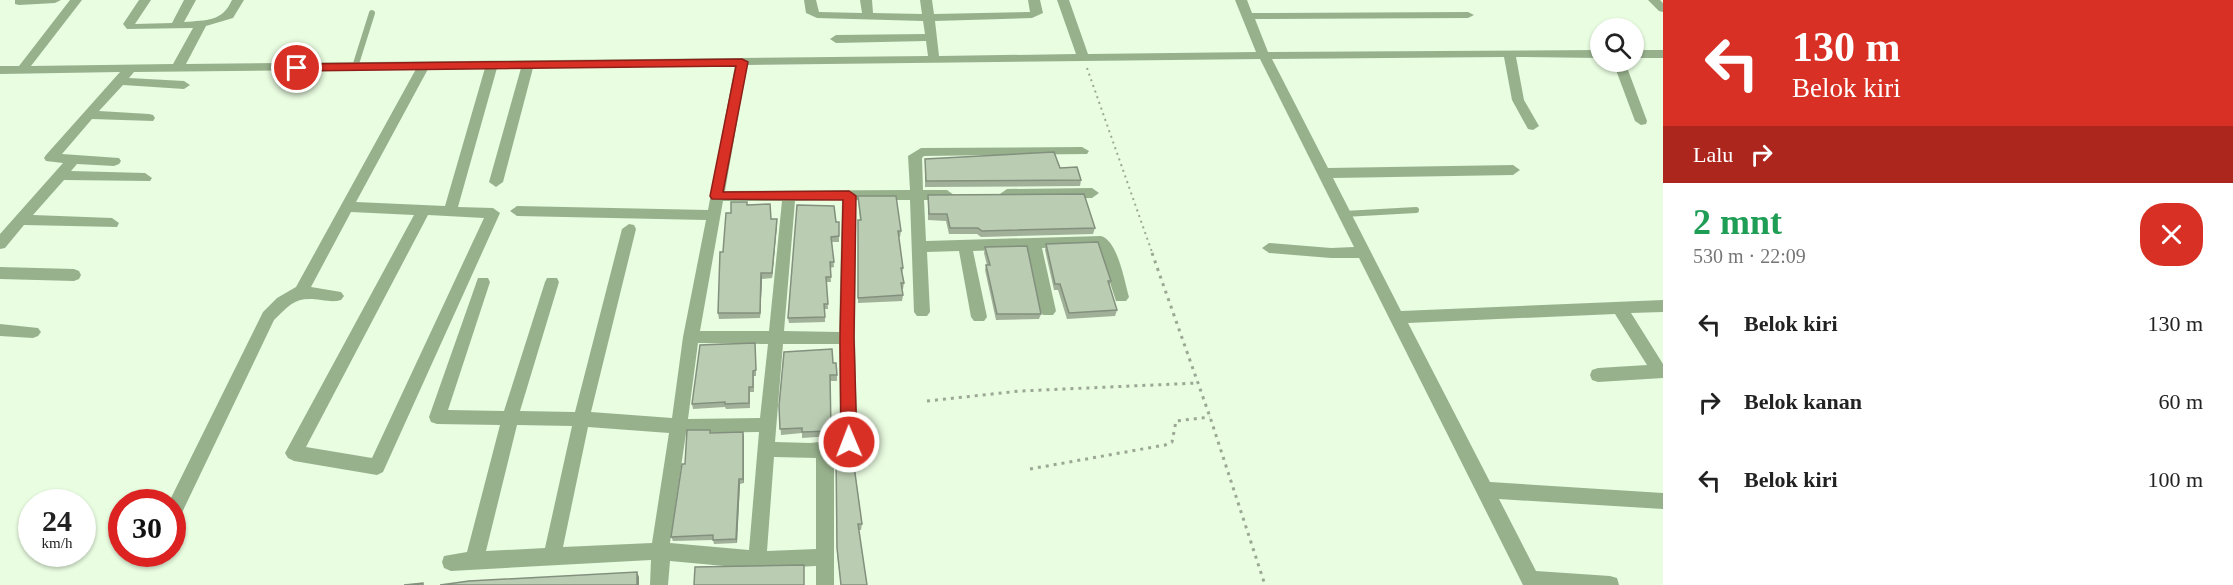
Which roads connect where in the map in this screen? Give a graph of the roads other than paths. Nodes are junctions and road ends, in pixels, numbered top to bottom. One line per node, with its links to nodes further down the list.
1 (55, 0): 13 (street)
2 (76, 0): 39 (street)
3 (145, 0): 21 (street)
4 (190, 0): 21 (street)
5 (238, 0): 20 (street)
6 (810, 0): 18 (street)
7 (866, 0): 18 (street)
8 (926, 0): 19 (street)
9 (1034, 0): 19 (street)
10 (1064, 0): 29 (street)
11 (1241, 0): 17 (street)
12 (1654, 0): 14 (street)
13 (19, 2)
14 (1663, 9)
15 (372, 13): 35 (lane)
16 (1468, 15): 17 (street)
17 (1247, 16): 28 (street)
18 (868, 17): 19 (street)
19 (929, 18): 22 (street)
20 (201, 24): 21 (street); 34 (street)
21 (177, 25)
22 (932, 37): 23 (street); 30 (street)
23 (836, 39)
24 (1509, 53): 25 (street); 28 (street); 46 (street)
25 (1590, 54)
26 (1644, 54): 27 (street)
27 (1663, 54)
28 (1255, 56): 29 (street); 51 (street)
29 (1074, 58): 30 (street)
30 (934, 60): 31 (street)
31 (742, 62): 32 (street); 58 (street)
32 (528, 65): 33 (street); 54 (street)
33 (492, 66): 36 (street); 65 (street)
34 (178, 67): 35 (street); 37 (street)
35 (355, 67): 36 (street)
36 (423, 67): 62 (street)
37 (131, 68): 39 (street); 41 (street)
38 (0, 70): 39 (street)
39 (22, 70)
40 (1623, 72): 45 (street)
41 (119, 81): 42 (street); 43 (street)
42 (184, 85)
43 (89, 115): 44 (street); 48 (street)
44 (148, 118)
45 (1641, 121)
46 (1533, 126)
47 (1082, 151): 61 (street)
48 (74, 159): 49 (street); 52 (street)
49 (114, 160)
50 (1513, 170): 51 (street)
51 (1323, 172): 67 (street)
52 (59, 175): 53 (street); 69 (street)
53 (145, 178)
54 (496, 182)
55 (1092, 193): 57 (street)
56 (964, 195): 61 (street)
57 (988, 195)
58 (716, 196): 59 (street); 68 (street)
59 (789, 196): 60 (street); 94 (street)
60 (849, 196): 61 (street); 95 (street)
61 (918, 196): 75 (street)
62 (347, 207): 63 (street); 82 (street)
63 (424, 210): 65 (street); 65 (street)
64 (1416, 210): 67 (lane)
65 (450, 211)
66 (517, 212): 68 (street)
67 (1344, 214): 77 (street)
68 (713, 215): 93 (street)
69 (20, 220): 70 (street); 73 (street)
70 (111, 223)
71 (629, 229): 99 (street)
72 (1033, 242): 74 (street); 84 (street); 87 (street)
73 (0, 244)
74 (965, 246): 75 (street); 89 (street)
75 (920, 247): 88 (street)
76 (1269, 248): 77 (street)
77 (1357, 252): 90 (street)
78 (0, 273): 79 (street)
79 (74, 275)
80 (483, 282): 98 (street)
81 (552, 282): 98 (street)
82 (301, 291): 83 (street); 104 (street)
83 (336, 296)
84 (1121, 297)
85 (1663, 306): 86 (street)
86 (1619, 308): 90 (street); 96 (street)
87 (1048, 311)
88 (922, 312)
89 (979, 317)
90 (1397, 317): 105 (street)
91 (0, 330): 92 (street)
92 (33, 332)
93 (691, 337): 94 (street); 101 (street)
94 (776, 338): 95 (street); 100 (street)
95 (847, 338): 103 (street)
96 (1661, 371): 97 (street)
97 (1598, 375)
98 (510, 418): 99 (street); 111 (street)
99 (582, 419): 101 (street); 108 (street)
100 (768, 425): 101 (street); 102 (street)
101 (679, 426): 107 (street)
102 (767, 449): 103 (street); 110 (street)
103 (825, 450): 109 (street)
104 (185, 489)
105 (1484, 490): 106 (street); 113 (street)
106 (1663, 501)
107 (661, 551): 108 (street); 110 (street); 114 (street)
108 (552, 557): 111 (street)
109 (825, 557): 110 (street); 115 (street)
110 (757, 560)
111 (474, 561): 112 (street)
112 (451, 562)
113 (1532, 582): 116 (street)
114 (659, 585)
115 (825, 585)
116 (1610, 585)

